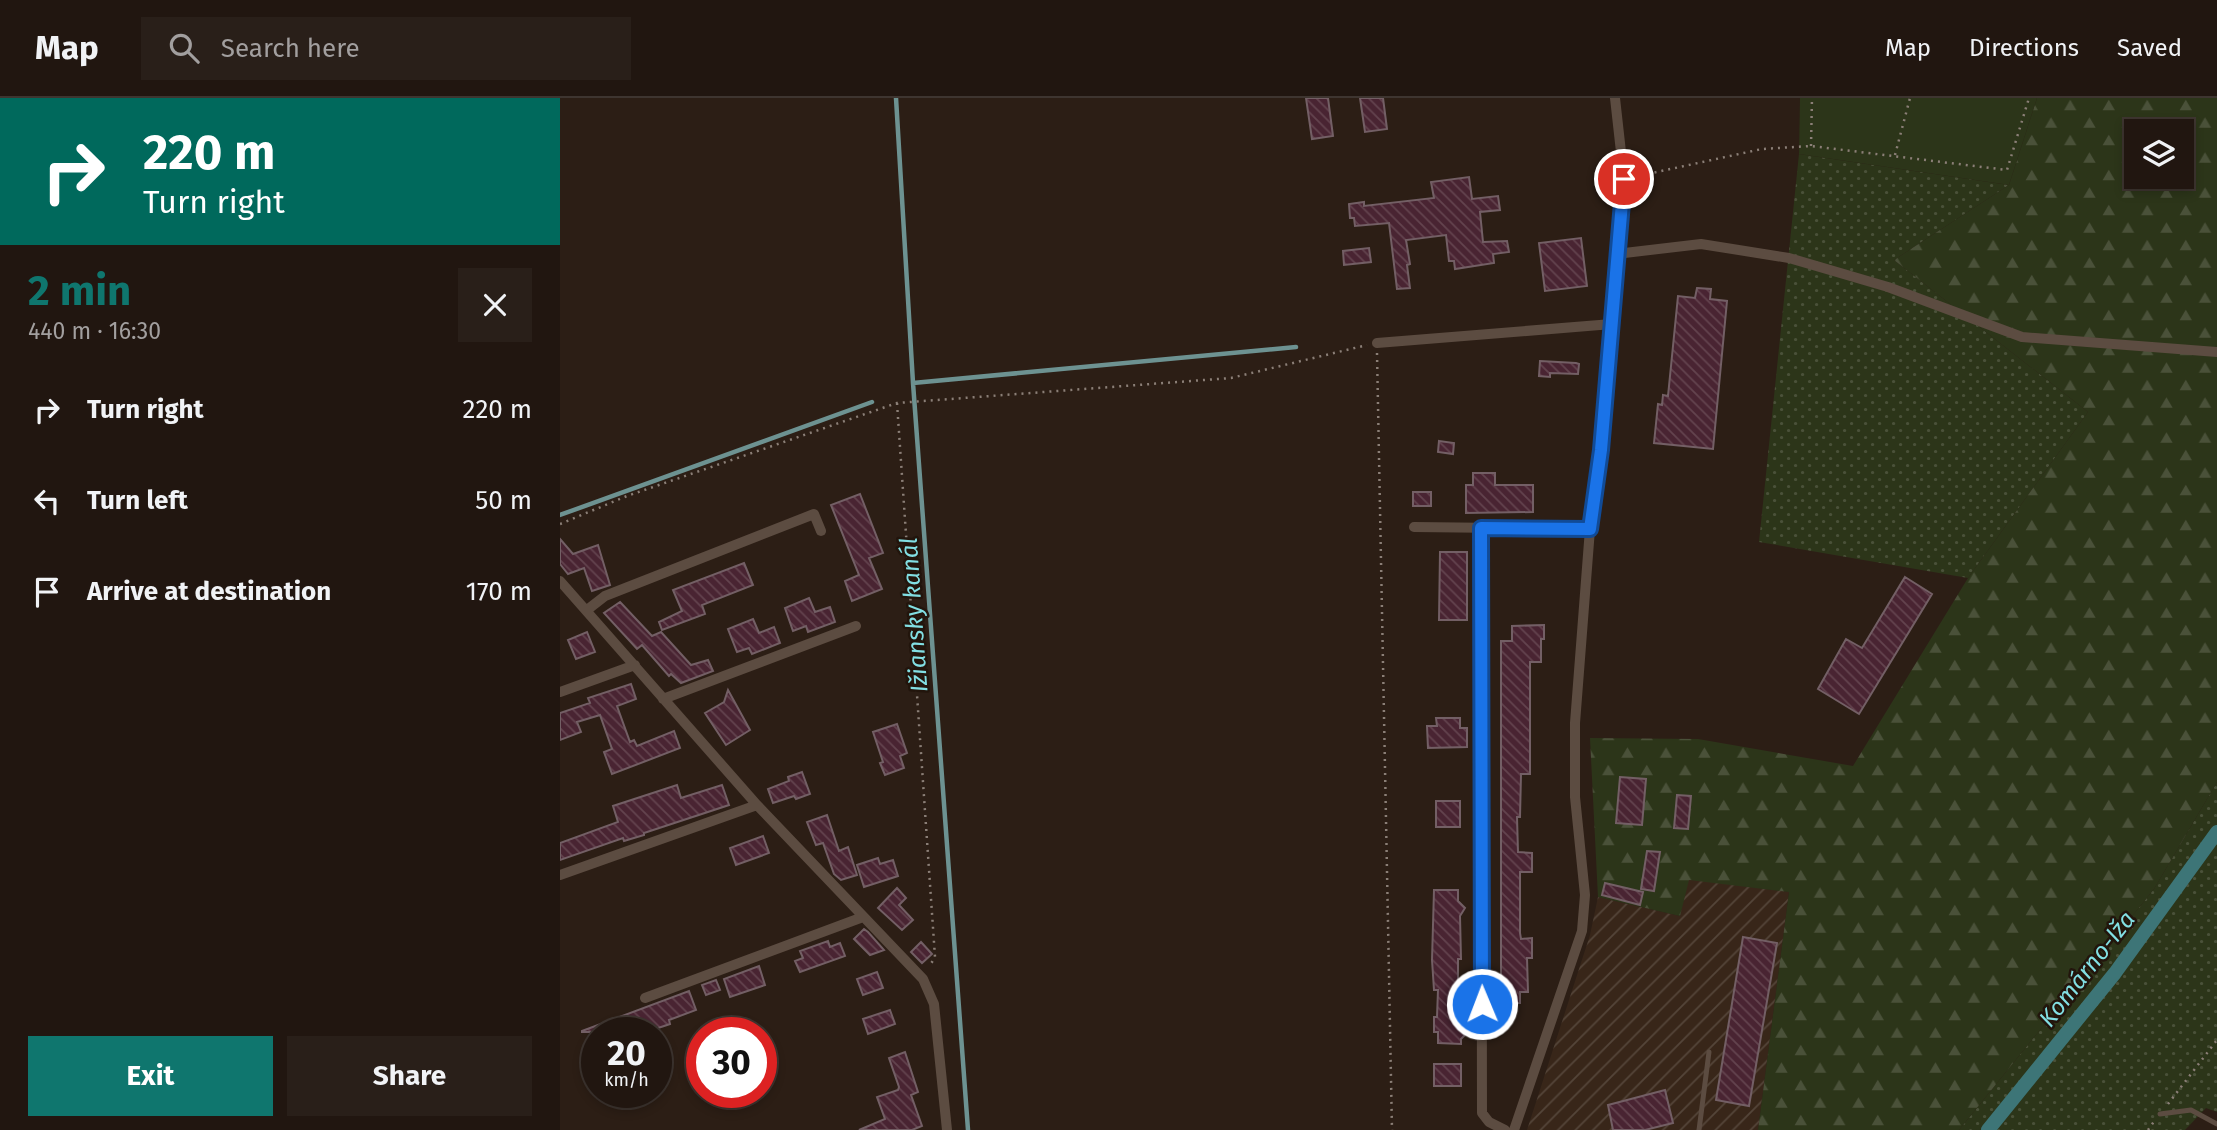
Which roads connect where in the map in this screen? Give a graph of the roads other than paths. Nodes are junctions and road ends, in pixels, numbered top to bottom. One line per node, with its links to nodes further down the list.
1 (1615, 98): 2 (street)
2 (1616, 254): 3 (street); 5 (street)
3 (1612, 324): 4 (street); 8 (street)
4 (1377, 343)
5 (2217, 352)
6 (1414, 527): 7 (street)
7 (1481, 528): 8 (street); 24 (street)
8 (1590, 529): 25 (street)
9 (821, 531): 11 (street)
10 (560, 581): 11 (street)
11 (587, 610): 13 (street)
12 (856, 626): 15 (street)
13 (635, 665): 14 (street); 15 (street)
14 (560, 692)
15 (663, 699): 16 (street)
16 (757, 806): 17 (street); 18 (street)
17 (560, 875)
18 (863, 917): 19 (street); 23 (street)
19 (645, 998)
20 (1709, 1052): 26 (lane)
21 (2160, 1114): 22 (lane)
22 (2217, 1124)
23 (947, 1130)
24 (1505, 1130)
25 (1514, 1130)
26 (1699, 1130)

